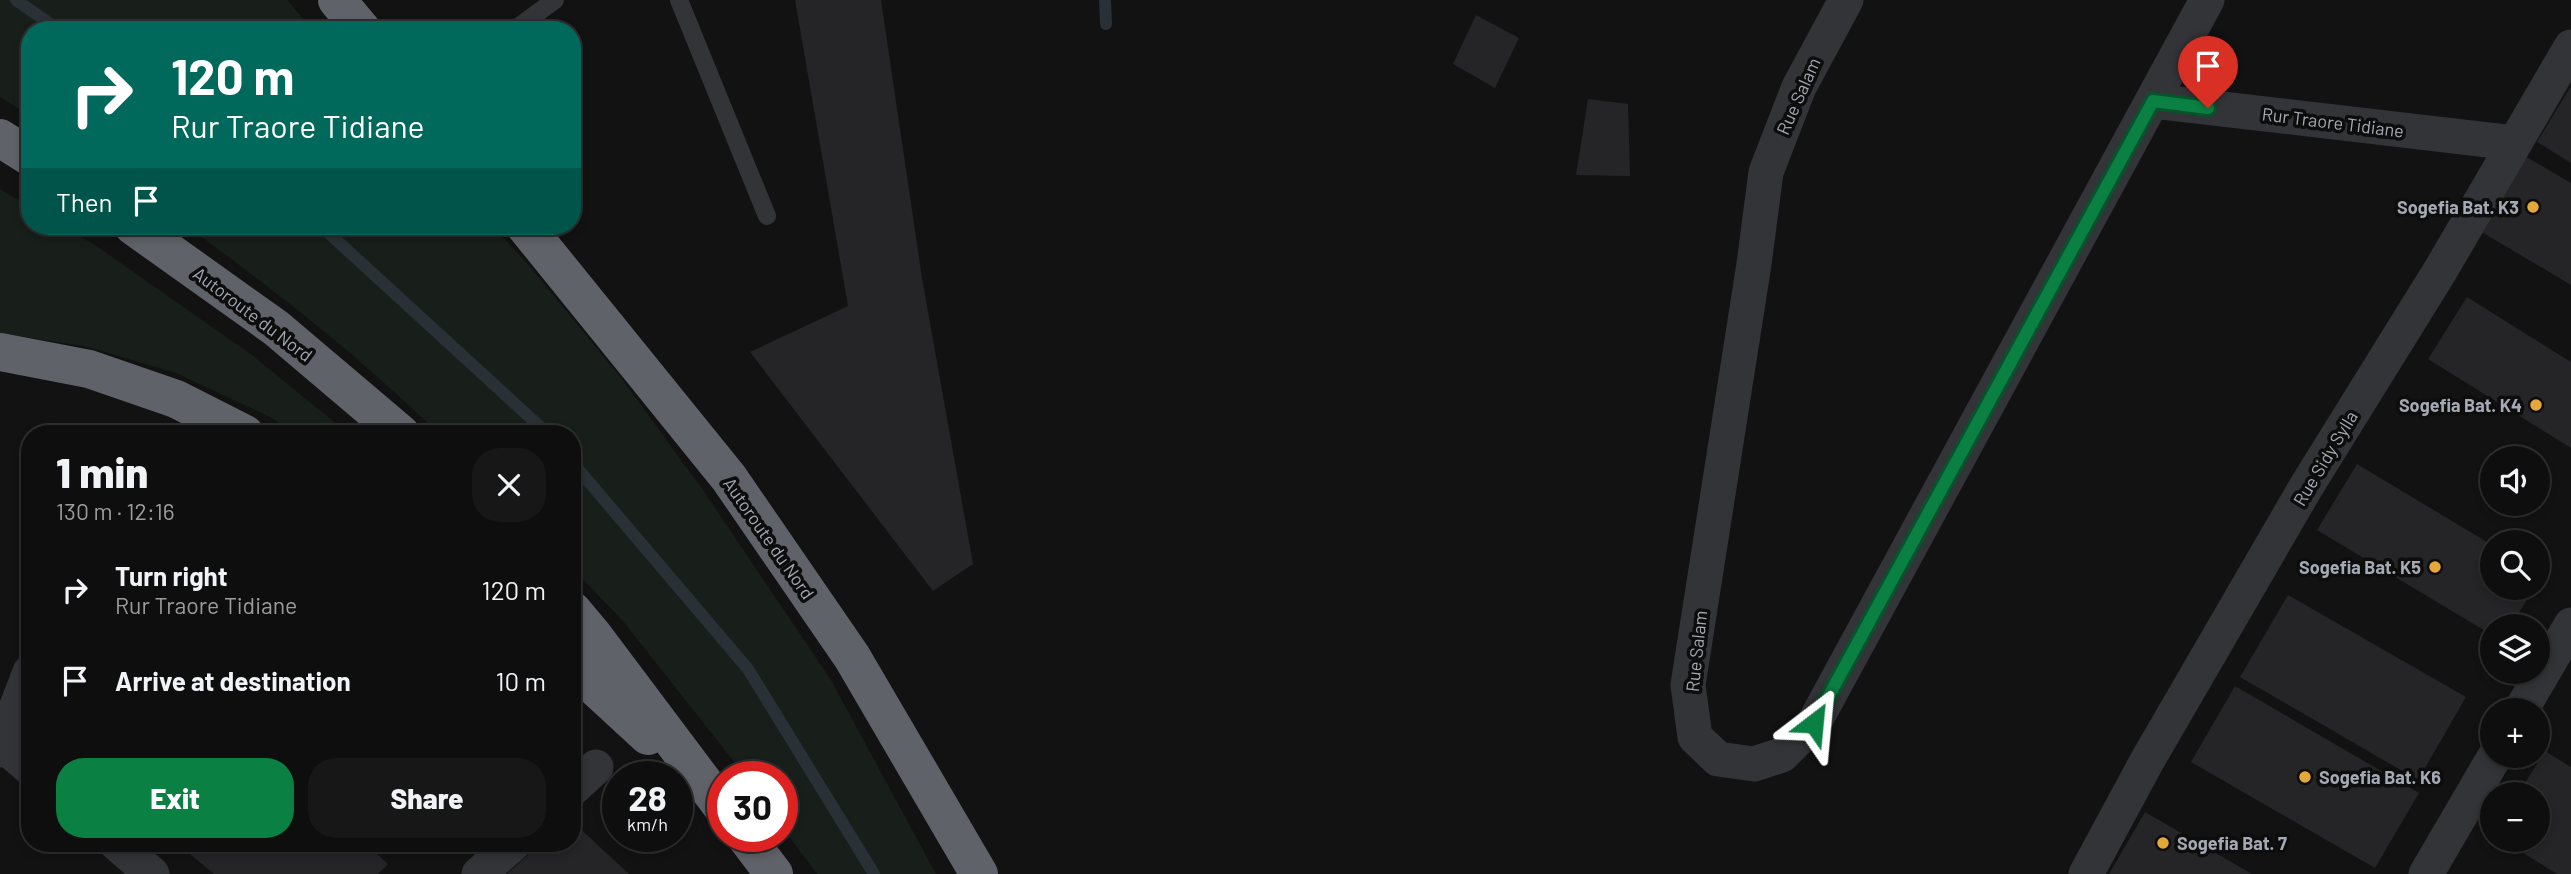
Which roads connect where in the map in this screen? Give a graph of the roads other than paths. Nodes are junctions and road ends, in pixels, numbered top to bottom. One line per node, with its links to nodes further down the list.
1 (337, 0): 6 (highway)
2 (555, 0): 7 (lane)
3 (679, 0): 13 (lane)
4 (1846, 0): 9 (street, Rue Salam)
5 (2207, 0): 9 (street, Rue Salam)
6 (354, 21)
7 (526, 21)
8 (2571, 47): 11 (street, Rue Sidy Sylla)
9 (2153, 101): 11 (street, Rur Traore Tidiane)
10 (0, 138): 12 (highway)
11 (2514, 143): 36 (street, Rue Sidy Sylla)
12 (21, 151)
13 (767, 216)
14 (146, 235): 18 (highway, Autoroute du Nord)
15 (532, 235): 35 (highway, Autoroute du Nord)
16 (0, 352): 17 (highway)
17 (227, 425)
18 (390, 425)
19 (581, 621): 27 (highway)
20 (2571, 625): 23 (street)
21 (581, 675): 27 (highway)
22 (21, 695): 24 (street)
23 (2528, 698)
24 (1, 747): 25 (street)
25 (21, 761)
26 (2488, 768): 37 (street)
27 (694, 770): 28 (highway)
28 (707, 787)
29 (126, 852): 32 (street)
30 (504, 852): 33 (street)
31 (757, 852): 34 (highway)
32 (152, 874)
33 (479, 874)
34 (774, 874)
35 (979, 874)
36 (2086, 874)
37 (2426, 874)

